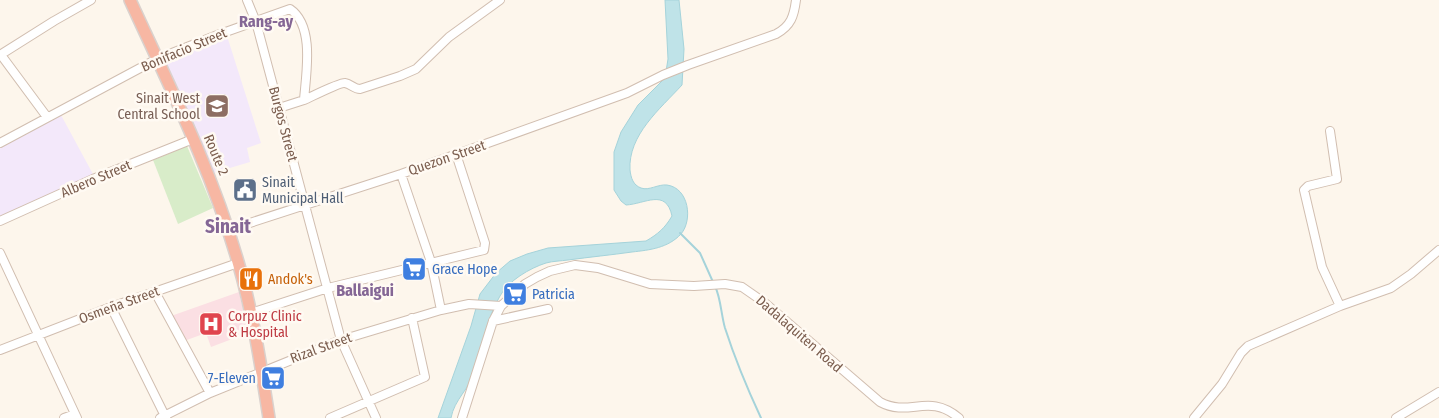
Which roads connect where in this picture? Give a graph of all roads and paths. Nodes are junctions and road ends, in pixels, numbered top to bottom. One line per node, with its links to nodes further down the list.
1 (91, 0): 7 (street)
2 (130, 0): 8 (highway, Route 2)
3 (247, 0): 6 (street, Burgos Street)
4 (500, 0): 9 (street)
5 (796, 0): 15 (street, Quezon Street)
6 (256, 22): 8 (street, Bonifacio Street); 9 (street, Bonifacio Street); 10 (street, Burgos Street)
7 (0, 55): 11 (street)
8 (157, 59): 11 (street, Bonifacio Street); 13 (highway, Route 2)
9 (304, 100): 10 (street)
10 (279, 108): 17 (street, Burgos Street)
11 (47, 117): 14 (street, Bonifacio Street)
12 (1330, 131): 29 (street)
13 (193, 139): 18 (street, Albero Street); 19 (highway, Route 2)
14 (0, 143)
15 (456, 154): 16 (street, Quezon Street); 24 (street)
16 (401, 174): 17 (street, Quezon Street); 24 (street)
17 (306, 204): 19 (street, Quezon Street); 26 (street, Burgos Street)
18 (0, 221)
19 (228, 230): 25 (highway, Route 2)
20 (1439, 250): 23 (street)
21 (0, 253): 36 (street)
22 (1439, 258): 23 (street)
23 (1428, 259): 29 (street)
24 (431, 262): 26 (street); 32 (street)
25 (238, 263): 27 (street, Osmeña Street); 33 (highway, Route 2)
26 (328, 288): 33 (street); 37 (street, Burgos Street)
27 (155, 292): 30 (street, Osmeña Street); 41 (street)
28 (501, 306): 32 (street, Rizal Street); 35 (street, Dadalaquiten Road); 50 (street, Dadalaquiten Road)
29 (1340, 306): 51 (street)
30 (111, 307): 36 (street, Osmeña Street); 44 (street)
31 (548, 309): 35 (street)
32 (441, 310): 34 (street, Rizal Street)
33 (251, 313): 39 (highway, Route 2)
34 (412, 318): 37 (street, Rizal Street); 42 (street)
35 (493, 321): 49 (street, Dadalaquiten Road)
36 (39, 336): 38 (street, Osmeña Street); 43 (street)
37 (341, 340): 39 (street, Rizal Street); 42 (street, Burgos Street)
38 (0, 350)
39 (261, 371): 41 (street, Rizal Street); 46 (highway, Route 2)
40 (1439, 392): 52 (street)
41 (210, 393): 44 (street, Rizal Street)
42 (368, 401): 47 (street); 48 (street, Burgos Street)
43 (76, 416): 45 (street)
44 (164, 417)
45 (64, 418)
46 (269, 418)
47 (330, 418)
48 (376, 418)
49 (462, 418)
50 (959, 418)
51 (1194, 418)
52 (1396, 418)

